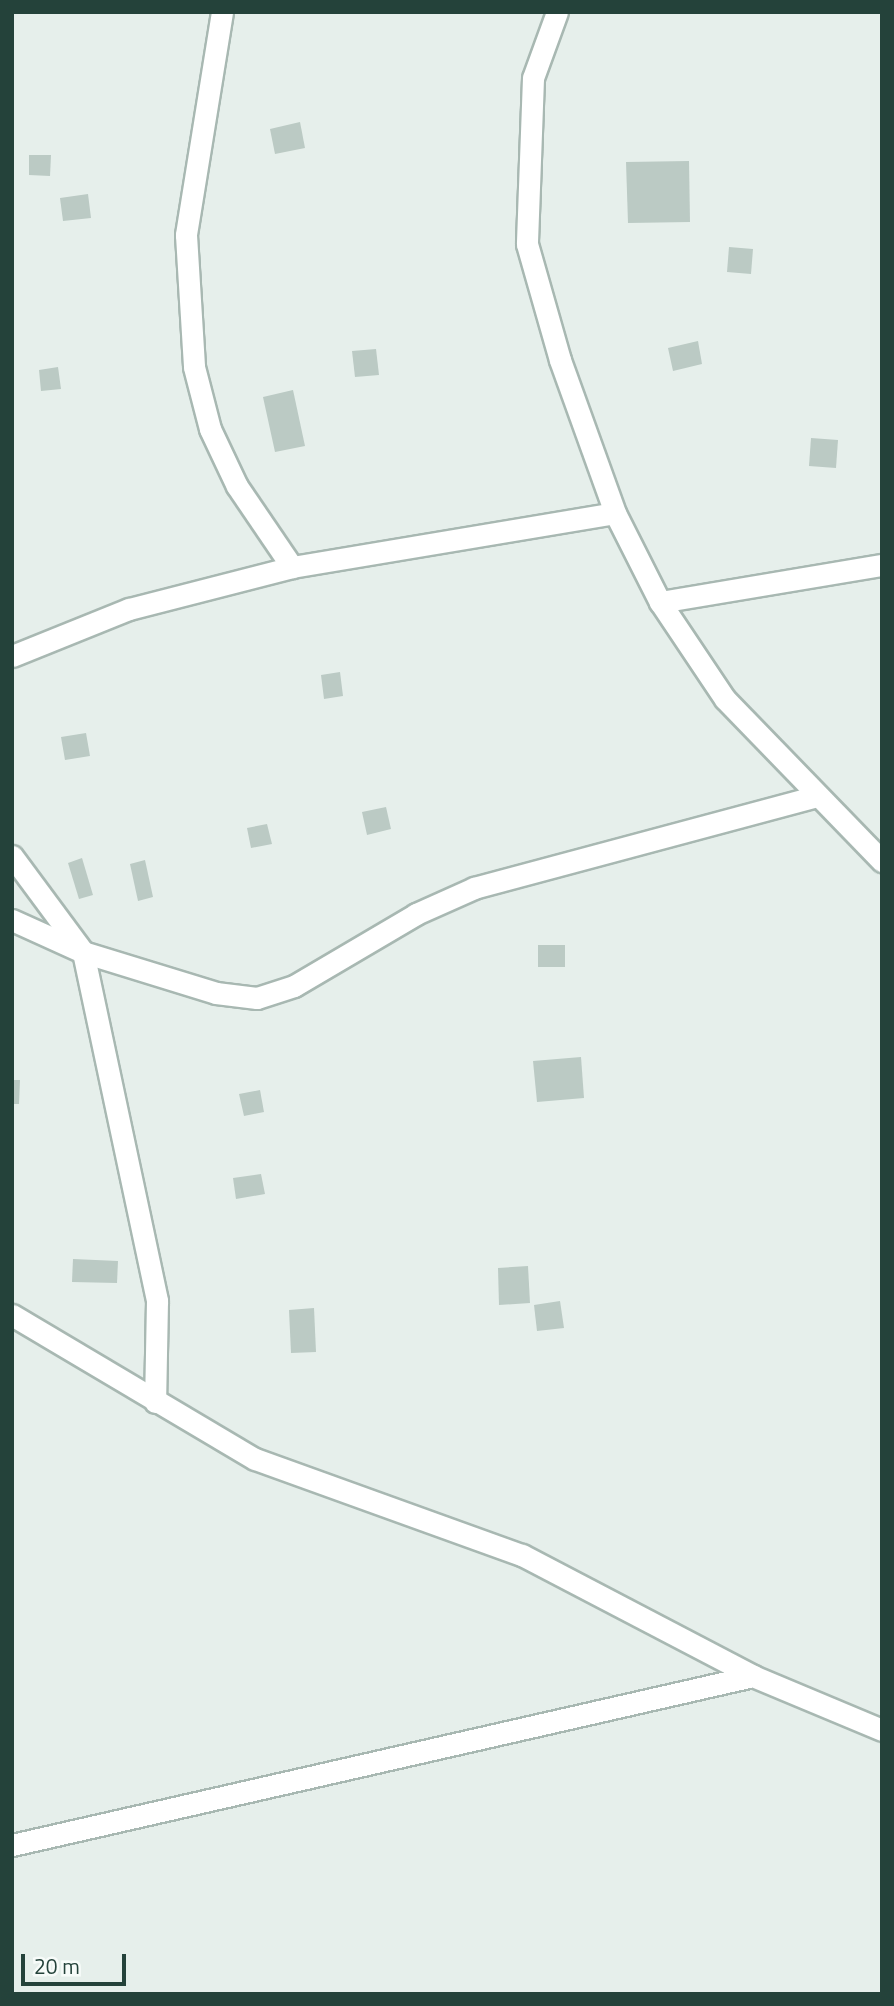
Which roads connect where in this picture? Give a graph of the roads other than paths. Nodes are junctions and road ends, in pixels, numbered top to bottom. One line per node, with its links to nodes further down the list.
1 (222, 12): 5 (street)
2 (557, 12): 3 (street)
3 (615, 513): 5 (street); 6 (street)
4 (882, 565): 6 (street)
5 (292, 567): 7 (street)
6 (660, 602): 8 (street)
7 (12, 656)
8 (813, 797): 10 (street); 12 (street)
9 (12, 856): 12 (street)
10 (882, 861)
11 (12, 920): 12 (street)
12 (83, 952): 14 (street)
13 (12, 1315): 14 (street)
14 (155, 1402): 15 (street)
15 (753, 1676): 16 (street); 17 (street)
16 (882, 1730)
17 (12, 1845)

